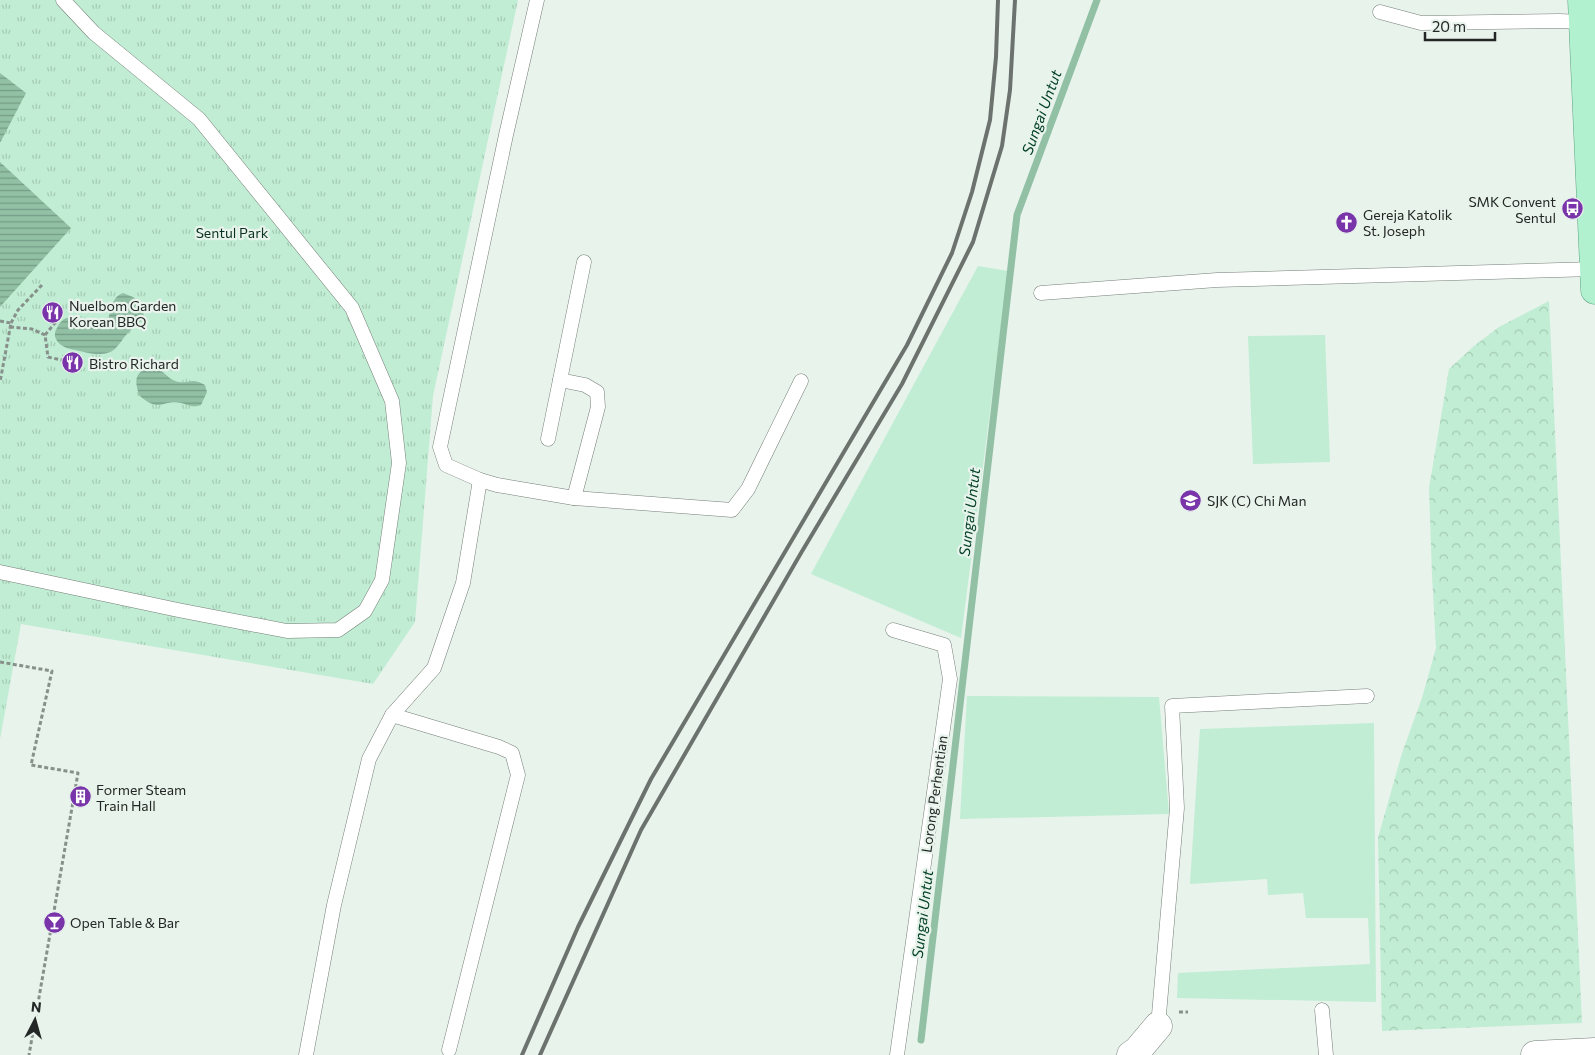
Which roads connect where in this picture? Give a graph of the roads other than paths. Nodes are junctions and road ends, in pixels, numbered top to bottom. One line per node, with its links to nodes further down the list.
1 (63, 0): 13 (lane)
2 (537, 0): 11 (lane)
3 (1582, 11): 4 (lane); 6 (main road)
4 (1380, 12)
5 (584, 262): 8 (lane)
6 (1594, 280): 7 (lane)
7 (1042, 293)
8 (560, 380): 10 (lane); 12 (lane)
9 (801, 381): 12 (lane)
10 (548, 439)
11 (480, 480): 12 (lane); 16 (lane)
12 (574, 498)
13 (0, 572)
14 (893, 630): 22 (lane, Lorong Perhentian)
15 (1367, 696): 18 (lane)
16 (392, 715): 19 (lane); 21 (lane)
17 (1322, 1010): 24 (lane)
18 (1158, 1026): 23 (street)
19 (448, 1050)
20 (1595, 1052): 25 (street)
21 (306, 1055)
22 (897, 1055)
23 (1131, 1055)
24 (1326, 1055)
25 (1535, 1055)

